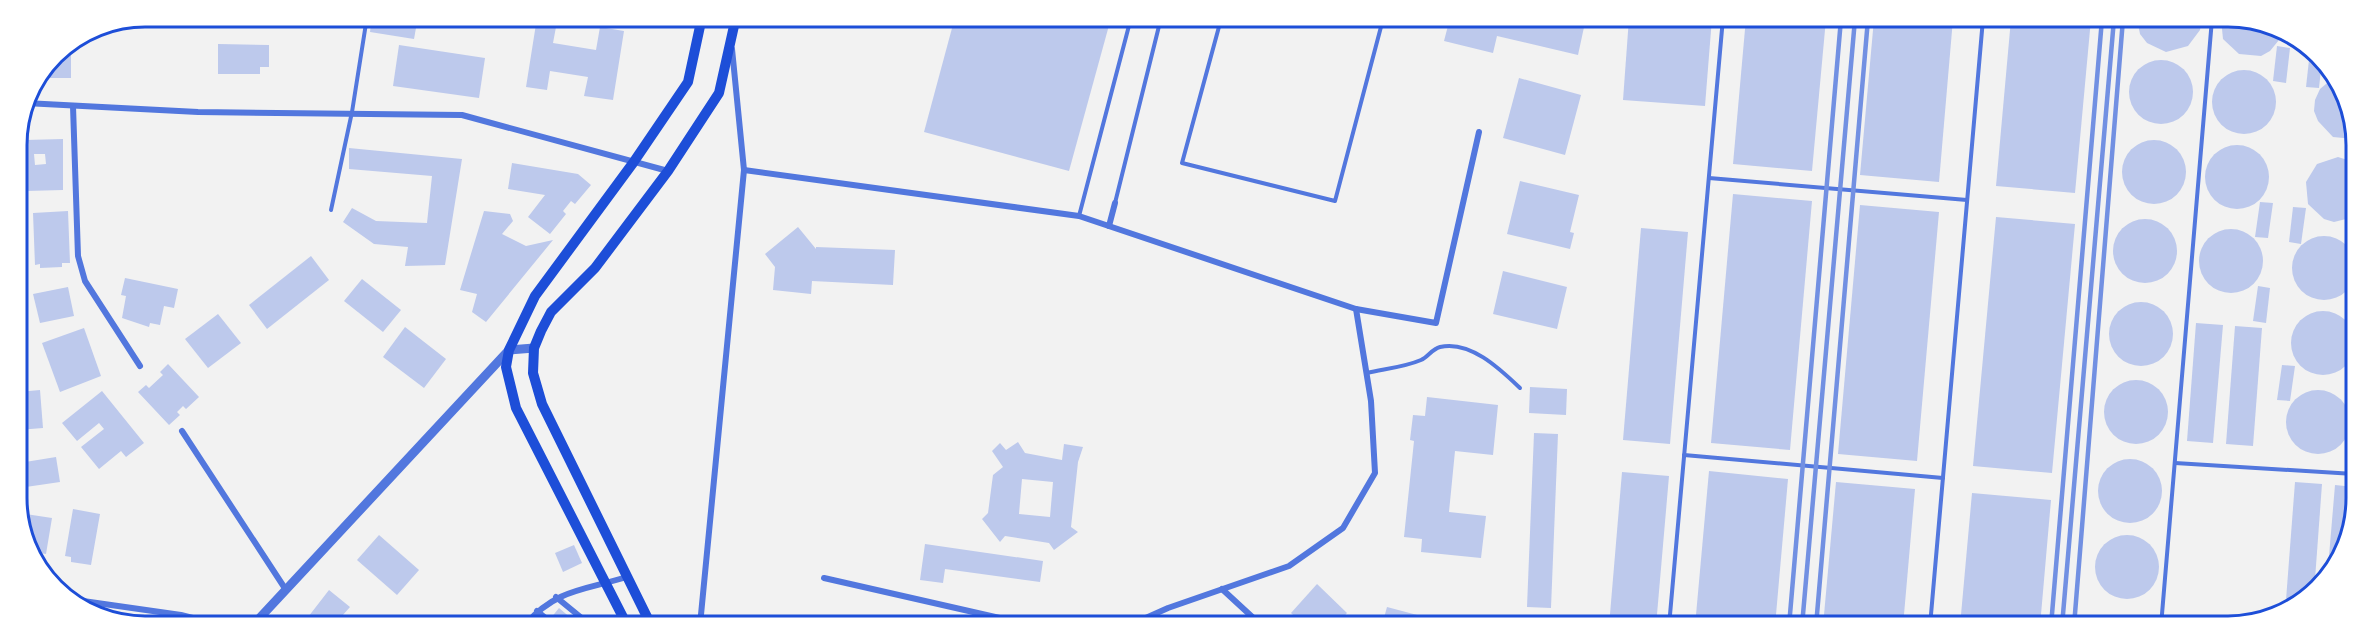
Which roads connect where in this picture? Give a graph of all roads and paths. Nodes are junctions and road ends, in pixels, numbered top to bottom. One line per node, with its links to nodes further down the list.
1 (365, 27): 14 (lane)
2 (700, 27): 16 (main road)
3 (734, 27): 11 (main road)
4 (1129, 27): 23 (lane)
5 (1159, 27): 21 (lane)
6 (1219, 27): 7 (lane)
7 (1382, 27)
8 (1722, 27): 19 (lane)
9 (1982, 27): 20 (lane)
10 (2211, 27): 33 (lane)
11 (731, 39): 17 (street); 18 (main road)
12 (34, 104): 13 (street)
13 (73, 106): 14 (street); 28 (street)
14 (350, 113): 16 (street); 22 (lane)
15 (1479, 132): 25 (street)
16 (633, 163): 18 (street); 27 (main road)
17 (744, 170): 23 (street); 51 (street)
18 (668, 171): 26 (main road)
19 (1709, 178): 20 (lane); 32 (lane)
20 (1967, 200): 35 (lane)
21 (1114, 203): 24 (street)
22 (331, 210)
23 (1079, 216): 24 (street)
24 (1109, 226): 25 (street)
25 (1356, 309): 29 (street)
26 (534, 348): 27 (street); 36 (main road)
27 (509, 350): 38 (main road); 40 (street)
28 (140, 366)
29 (1366, 373): 30 (lane); 39 (street)
30 (1520, 388)
31 (182, 431): 40 (street)
32 (1684, 455): 35 (lane); 55 (lane)
33 (2175, 463): 34 (lane); 57 (lane)
34 (2346, 474)
35 (1943, 478): 56 (lane)
36 (627, 577): 38 (street); 50 (main road)
37 (824, 578): 52 (street)
38 (606, 583): 41 (street); 49 (main road)
39 (1222, 589): 53 (street); 54 (street)
40 (286, 590): 45 (street)
41 (556, 597): 43 (street); 48 (street)
42 (90, 602): 44 (street)
43 (537, 611): 46 (street); 47 (street)
44 (185, 616)
45 (262, 616)
46 (533, 616)
47 (543, 616)
48 (579, 616)
49 (623, 616)
50 (646, 616)
51 (701, 616)
52 (991, 616)
53 (1150, 616)
54 (1251, 616)
55 (1670, 616)
56 (1931, 616)
57 (2162, 616)

